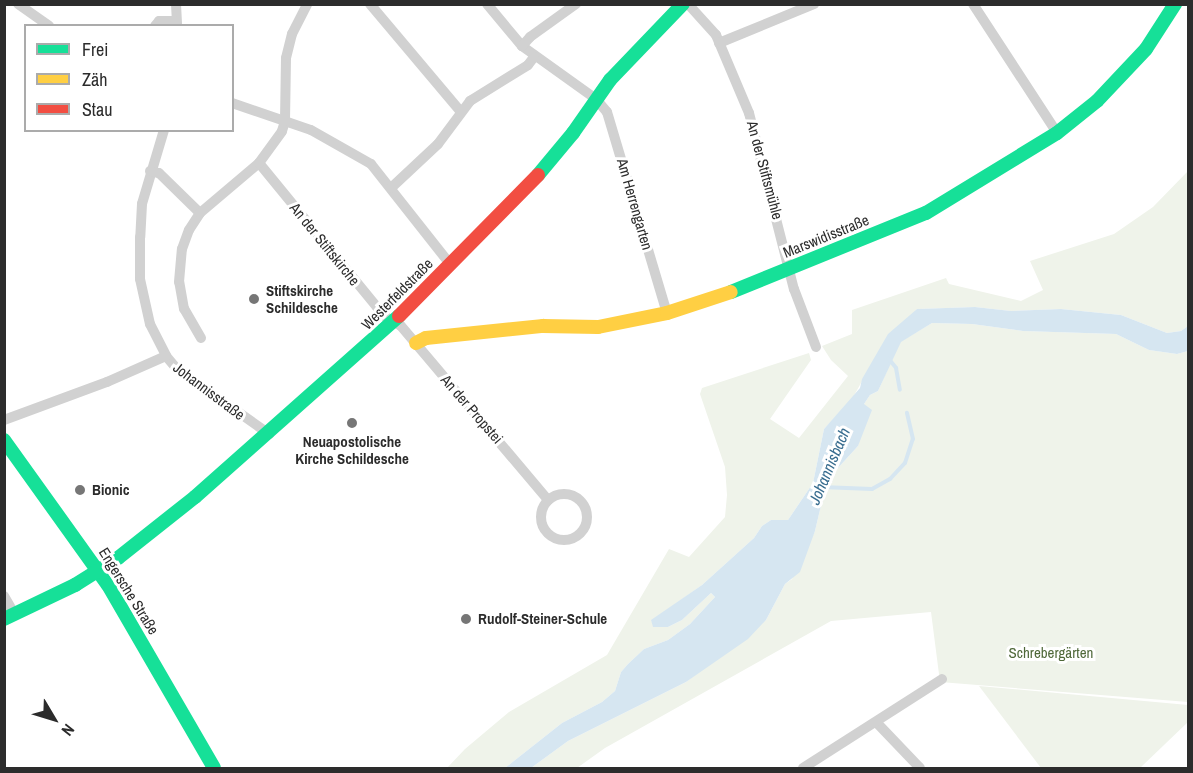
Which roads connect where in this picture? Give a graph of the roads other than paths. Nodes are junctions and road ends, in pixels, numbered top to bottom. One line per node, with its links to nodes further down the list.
1 (18, 4): 13 (street)
2 (176, 4): 12 (street)
3 (307, 4): 21 (street)
4 (370, 4): 20 (street)
5 (487, 4): 16 (street)
6 (576, 4): 16 (street)
7 (683, 4): 18 (main road, Westerfeldstraße)
8 (688, 4): 15 (street, An der Stiftsmühle)
9 (814, 4): 15 (street)
10 (973, 4): 23 (street)
11 (1175, 4): 23 (main road, Marswidisstraße)
12 (177, 23): 14 (street)
13 (46, 24)
14 (157, 24)
15 (719, 43): 29 (street, An der Stiftsmühle)
16 (522, 46): 17 (street)
17 (534, 57): 18 (street); 20 (street)
18 (596, 99): 28 (main road, Westerfeldstraße); 30 (street, Am Herrengarten)
19 (234, 104): 21 (street)
20 (460, 111): 26 (street)
21 (285, 121): 24 (street); 26 (street)
22 (163, 132): 25 (street, Johannisstraße)
23 (1057, 133): 29 (main road, Marswidisstraße)
24 (259, 163): 27 (street); 31 (street, An der Stiftskirche)
25 (150, 171): 27 (street); 35 (street, Johannisstraße)
26 (391, 188): 28 (street)
27 (200, 213): 32 (street)
28 (450, 264): 31 (main road, Westerfeldstraße)
29 (788, 268): 30 (main road, Marswidisstraße); 34 (street, An der Stiftsmühle)
30 (667, 313): 33 (main road, Marswidisstraße)
31 (394, 322): 33 (street, An der Propstei); 37 (main road, Westerfeldstraße)
32 (201, 338)
33 (416, 343): 39 (street, An der Propstei)
34 (816, 348)
35 (166, 356): 36 (street); 37 (street, Johannisstraße)
36 (4, 420)
37 (268, 434): 40 (main road, Westerfeldstraße)
38 (4, 440): 40 (main road, Engersche Straße)
39 (548, 500): 39 (street)
40 (98, 571): 42 (main road, Westerfeldstraße); 45 (main road, Engersche Straße)
41 (4, 597): 42 (street)
42 (10, 617)
43 (942, 679): 44 (street)
44 (877, 723): 46 (street); 47 (street)
45 (214, 768)
46 (803, 768)
47 (920, 768)

